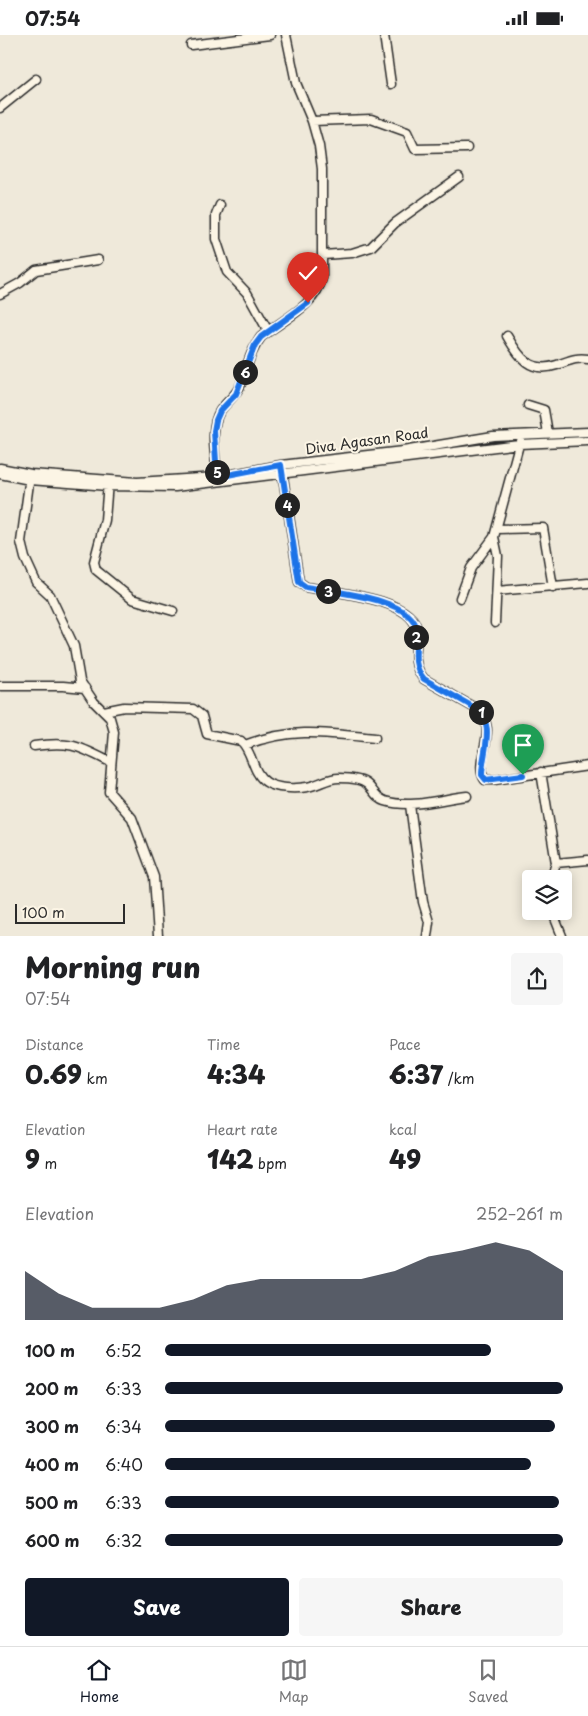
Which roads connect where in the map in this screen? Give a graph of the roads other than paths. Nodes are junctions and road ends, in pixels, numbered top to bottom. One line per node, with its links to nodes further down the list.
1 (270, 35): 4 (street)
2 (286, 35): 8 (street)
3 (384, 35): 6 (street)
4 (191, 45)
5 (36, 79): 7 (street)
6 (391, 84)
7 (0, 109)
8 (312, 121): 9 (street); 12 (street)
9 (467, 148)
10 (459, 177): 12 (street)
11 (220, 205): 15 (street)
12 (322, 255): 15 (street)
13 (98, 260): 14 (street)
14 (0, 294)
15 (268, 331): 30 (street)
16 (507, 336): 17 (street)
17 (588, 359)
18 (528, 405): 21 (street)
19 (573, 432): 20 (street, Diva Agasan Road); 21 (street, Diva Agasan Road); 24 (street)
20 (588, 432)
21 (548, 433): 22 (street, Diva Agasan Road)
22 (522, 434): 25 (street); 27 (street, Diva Agasan Road)
23 (588, 441): 24 (street)
24 (573, 442): 25 (street)
25 (519, 444): 27 (street); 32 (street)
26 (0, 468): 29 (street, Diva Agasan Road)
27 (282, 469): 30 (street, Diva Agasan Road); 31 (street); 48 (street)
28 (0, 474): 29 (street)
29 (30, 477): 31 (street, Diva Agasan Road); 41 (street)
30 (217, 477): 31 (street, Diva Agasan Road)
31 (108, 483): 38 (street)
32 (497, 529): 33 (street); 35 (street)
33 (494, 537): 36 (street); 37 (street)
34 (588, 583): 35 (street)
35 (553, 587): 36 (street)
36 (497, 591): 39 (street)
37 (460, 598)
38 (173, 611)
39 (495, 623)
40 (0, 686): 41 (street)
41 (84, 688): 42 (street)
42 (104, 711): 44 (street); 46 (street)
43 (375, 738): 44 (street)
44 (245, 745): 50 (street)
45 (34, 746): 46 (street)
46 (110, 762): 55 (street)
47 (588, 766): 48 (street)
48 (541, 773): 52 (street)
49 (467, 795): 50 (street)
50 (410, 805): 56 (street)
51 (588, 860): 52 (street)
52 (556, 863): 53 (street)
53 (554, 870)
54 (556, 920): 57 (street)
55 (158, 936)
56 (427, 936)
57 (562, 936)

